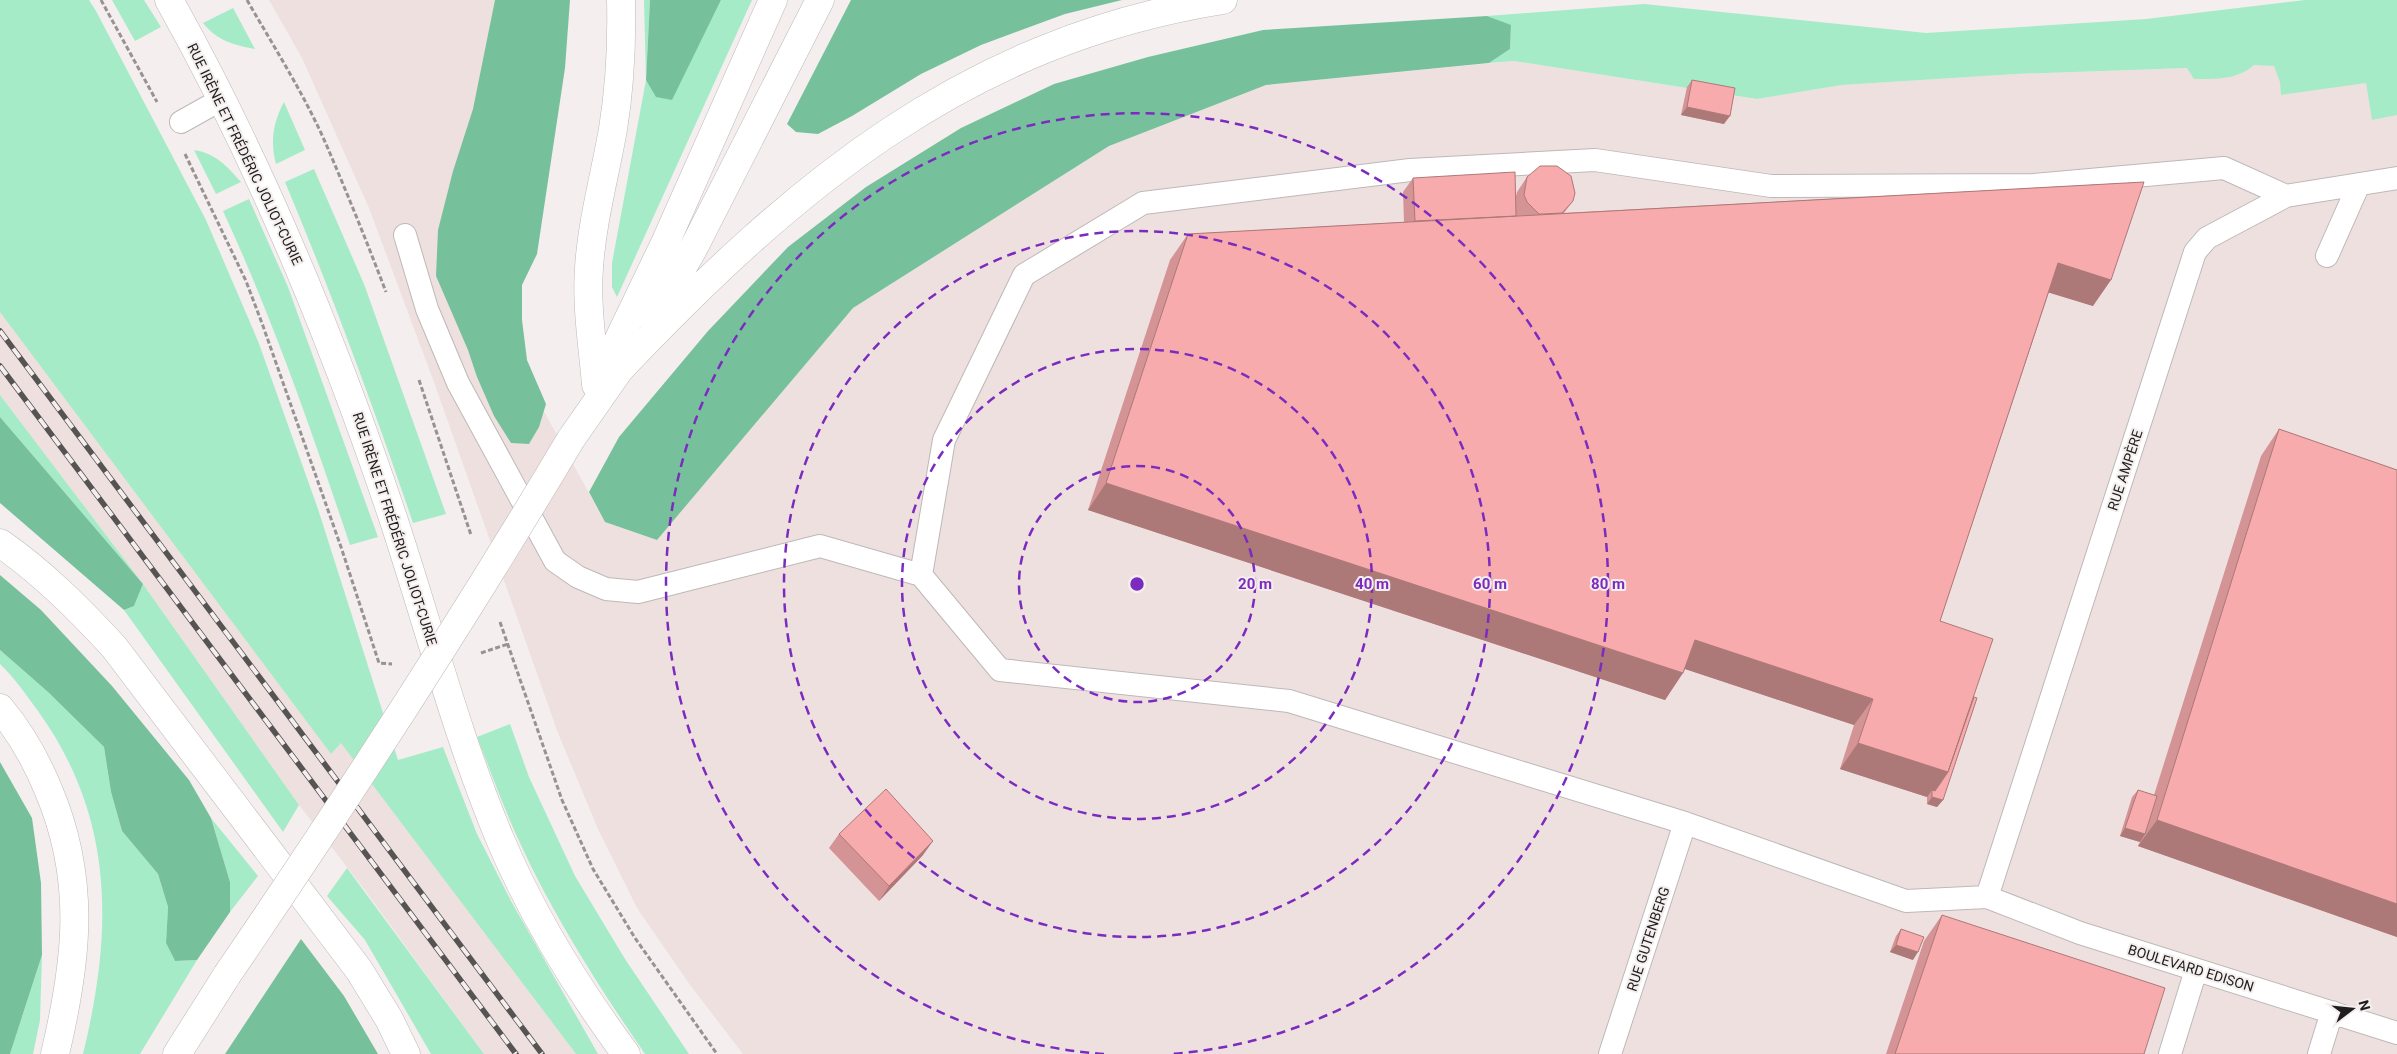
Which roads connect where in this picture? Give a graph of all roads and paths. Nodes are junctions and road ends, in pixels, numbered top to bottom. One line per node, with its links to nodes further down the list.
1 (101, 0): 8 (path)
2 (169, 0): 7 (main road, RUE IRÈNE ET FRÉDÉRIC JOLIOT-CURIE)
3 (622, 0): 17 (main road)
4 (773, 0): 17 (main road)
5 (820, 0): 16 (main road)
6 (1224, 0): 16 (main road)
7 (222, 99): 9 (lane); 21 (main road, RUE IRÈNE ET FRÉDÉRIC JOLIOT-CURIE)
8 (157, 103)
9 (181, 122)
10 (184, 154): 21 (path)
11 (2397, 178): 12 (lane, RUE AMPÈRE)
12 (2360, 184): 13 (lane, RUE AMPÈRE); 15 (lane)
13 (2286, 196): 20 (lane); 24 (lane, RUE AMPÈRE)
14 (405, 235): 20 (lane)
15 (2327, 256)
16 (619, 370): 18 (main road)
17 (596, 386): 18 (main road)
18 (571, 439): 29 (main road, bridge)
19 (0, 543): 30 (main road)
20 (921, 575): 23 (lane)
21 (440, 668): 31 (main road, RUE IRÈNE ET FRÉDÉRIC JOLIOT-CURIE)
22 (0, 708): 28 (main road)
23 (1685, 823): 24 (lane); 32 (lane, RUE GUTENBERG)
24 (1987, 897): 25 (lane, BOULEVARD EDISON)
25 (2196, 970): 26 (lane, BOULEVARD EDISON); 33 (lane)
26 (2332, 1012): 27 (lane, BOULEVARD EDISON); 34 (lane)
27 (2397, 1033)
28 (55, 1054)
29 (177, 1054)
30 (406, 1054)
31 (626, 1054)
32 (1610, 1054)
33 (2170, 1054)
34 (2319, 1054)

